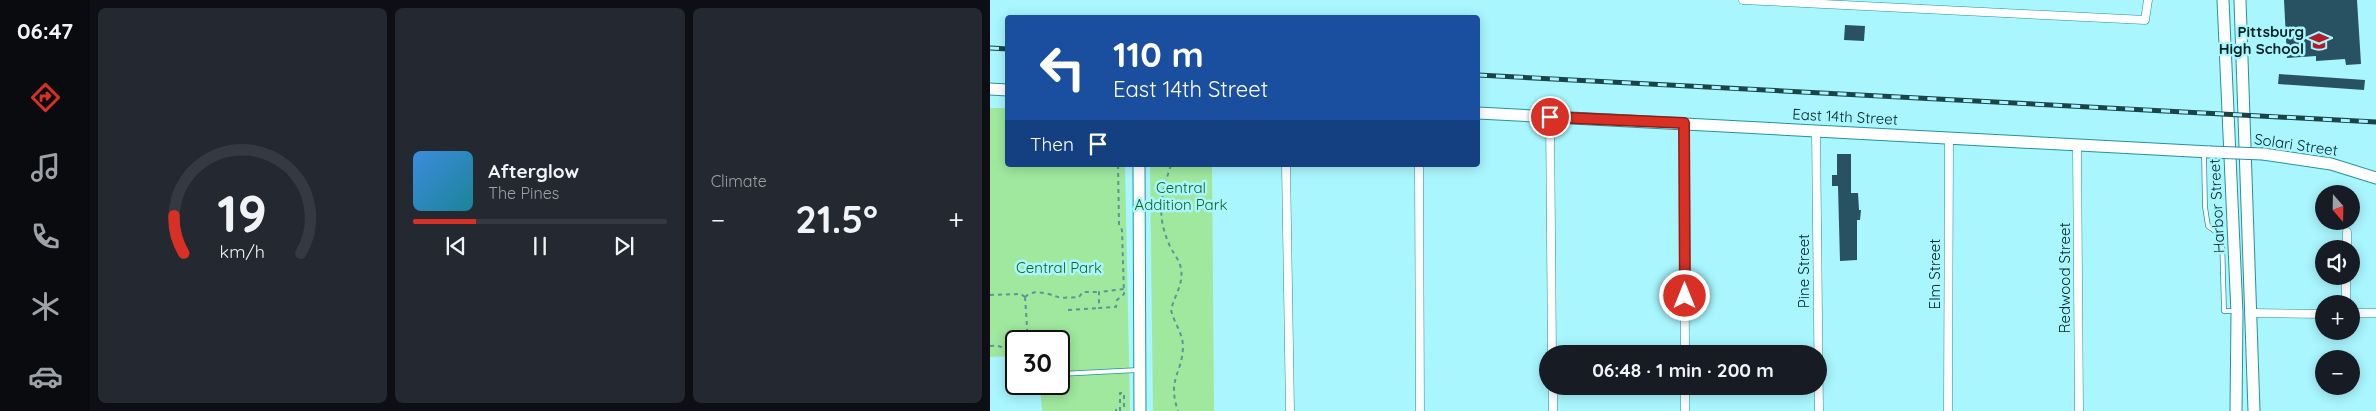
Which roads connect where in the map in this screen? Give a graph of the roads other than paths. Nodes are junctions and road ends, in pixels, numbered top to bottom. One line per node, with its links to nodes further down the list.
1 (1743, 0): 5 (street)
2 (2148, 0): 6 (street)
3 (2223, 0): 22 (street, Harbor Street)
4 (2240, 0): 23 (street, Harbor Street)
5 (1777, 1): 6 (street)
6 (1897, 4)
7 (990, 89): 8 (street)
8 (1005, 90)
9 (1480, 113): 10 (street, East 14th Street)
10 (1550, 117): 11 (street, East 14th Street); 27 (street)
11 (1684, 123): 12 (street, East 14th Street); 28 (street)
12 (1816, 130): 13 (street, East 14th Street); 38 (street, Pine Street)
13 (1949, 137): 14 (street, East 14th Street); 39 (street, Elm Street)
14 (2078, 145): 15 (street, East 14th Street); 40 (street, Redwood Street)
15 (2207, 152): 19 (street, Solari Street, bridge); 22 (lane)
16 (1139, 167): 29 (street)
17 (1286, 167): 34 (street)
18 (1419, 167): 35 (street)
19 (2376, 178)
20 (2347, 232): 21 (street)
21 (2347, 240)
22 (2237, 310): 41 (street, Harbor Street)
23 (2252, 313): 25 (street); 42 (street, Harbor Street)
24 (2376, 313): 26 (street)
25 (2315, 314)
26 (2360, 314)
27 (1552, 345)
28 (1685, 345)
29 (1140, 370): 30 (lane); 33 (street)
30 (1070, 374)
31 (1553, 395): 36 (street)
32 (1685, 395): 37 (street)
33 (1140, 411)
34 (1290, 411)
35 (1420, 411)
36 (1553, 411)
37 (1686, 411)
38 (1819, 411)
39 (1948, 411)
40 (2080, 411)
41 (2236, 411)
42 (2254, 411)

